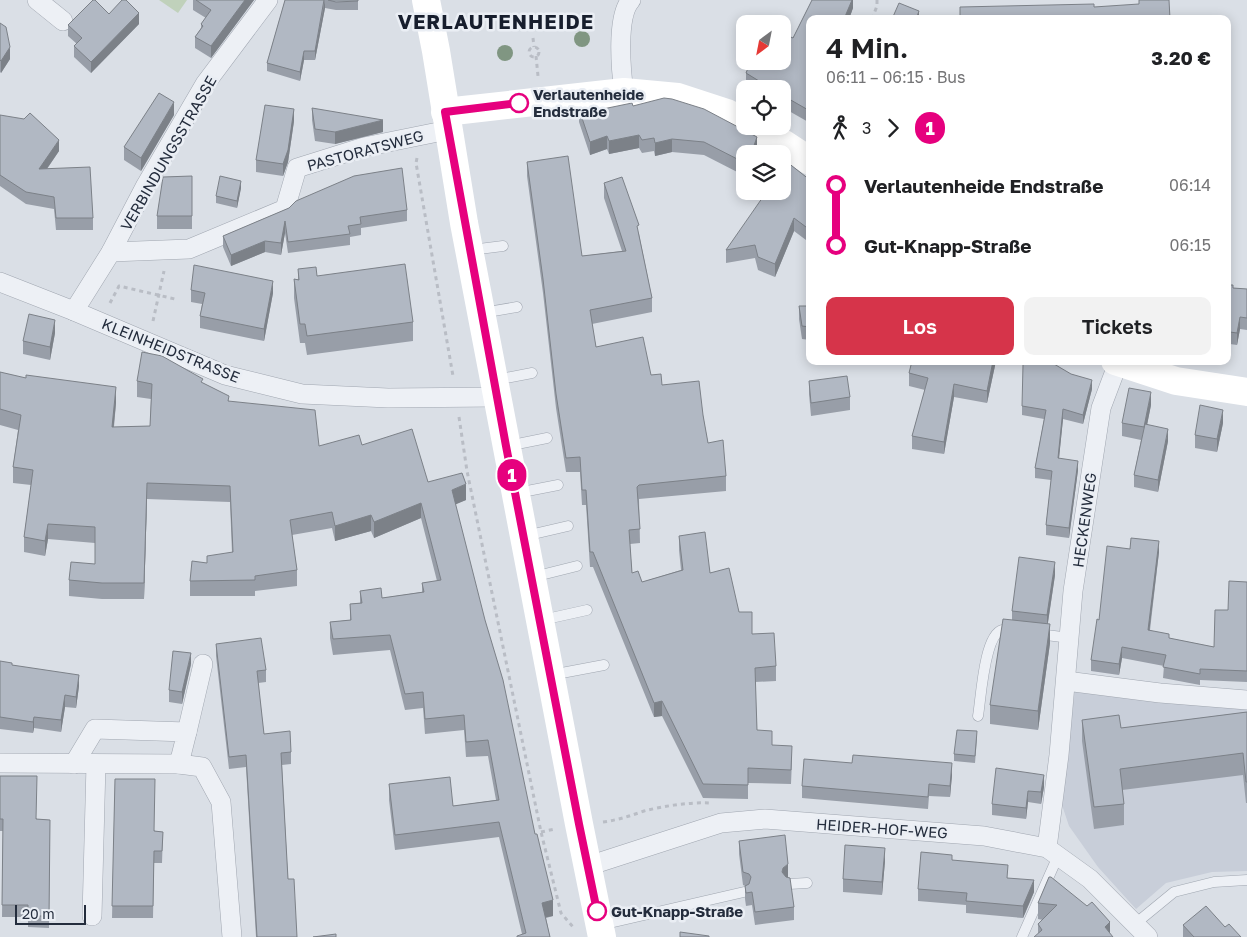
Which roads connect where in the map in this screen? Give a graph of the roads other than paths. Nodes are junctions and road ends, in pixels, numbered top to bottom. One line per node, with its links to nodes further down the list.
1 (37, 0): 5 (street)
2 (268, 0): 13 (street, VERBINDUNGSSTRASSE)
3 (426, 0): 8 (main road)
4 (631, 0): 6 (street)
5 (63, 21)
6 (624, 92): 7 (main road); 8 (main road)
7 (736, 118)
8 (439, 126): 12 (main road); 13 (street, PASTORATSWEG)
9 (768, 135): 10 (main road)
10 (806, 158)
11 (503, 246): 12 (lane)
12 (470, 250): 17 (main road)
13 (111, 252): 16 (street, VERBINDUNGSSTRASSE)
14 (0, 282): 16 (street, KLEINHEIDSTRASSE)
15 (517, 307): 17 (lane)
16 (74, 311): 21 (street, KLEINHEIDSTRASSE)
17 (481, 313): 21 (main road)
18 (1116, 365): 33 (street, HECKENWEG)
19 (1126, 365): 22 (main road)
20 (532, 373): 21 (lane)
21 (496, 389): 24 (main road)
22 (1247, 392)
23 (547, 438): 24 (lane)
24 (506, 446): 26 (main road)
25 (558, 485): 26 (lane)
26 (516, 493): 28 (main road)
27 (568, 526): 28 (lane)
28 (524, 536): 30 (main road)
29 (577, 566): 30 (lane)
30 (532, 577): 32 (main road)
31 (587, 610): 32 (lane)
32 (541, 620): 36 (main road)
33 (1070, 638): 37 (street, HECKENWEG); 39 (lane)
34 (203, 664): 40 (street)
35 (604, 665): 36 (lane)
36 (551, 675): 46 (main road)
37 (1066, 681): 38 (street); 45 (street, HECKENWEG)
38 (1247, 700)
39 (978, 716)
40 (187, 732): 42 (street); 44 (street)
41 (0, 764): 42 (street)
42 (74, 764): 43 (street)
43 (96, 764): 44 (street); 51 (street)
44 (179, 764): 54 (street)
45 (1052, 852): 46 (street, HEIDER-HOF-WEG); 53 (street, HEIDER-HOF-WEG); 55 (lane)
46 (588, 866): 52 (main road)
47 (1247, 880): 53 (lane)
48 (807, 883): 49 (lane)
49 (790, 884)
50 (744, 892): 52 (lane)
51 (92, 916)
52 (593, 931)
53 (1141, 931)
54 (232, 937)
55 (1022, 937)

